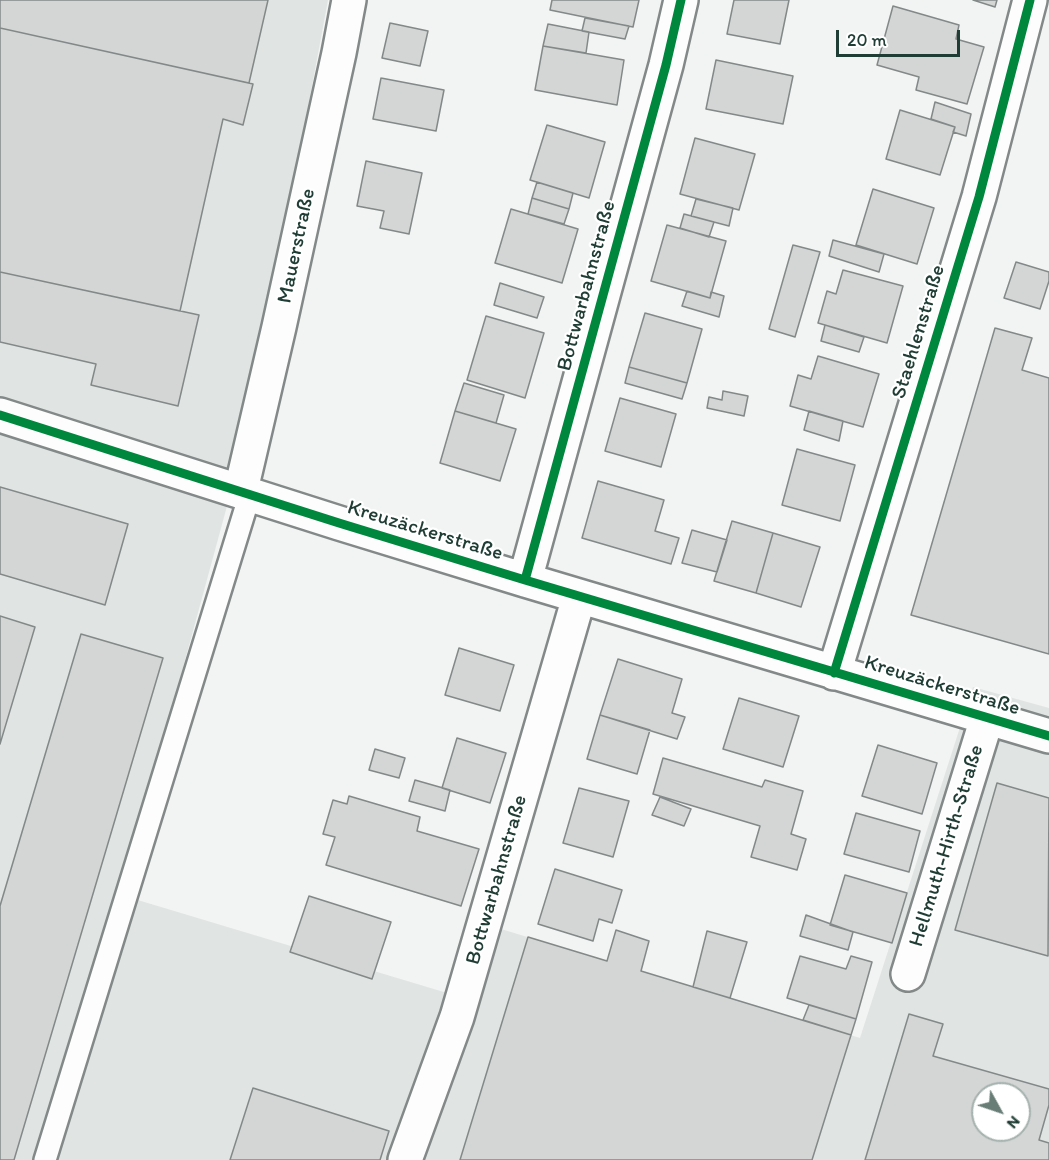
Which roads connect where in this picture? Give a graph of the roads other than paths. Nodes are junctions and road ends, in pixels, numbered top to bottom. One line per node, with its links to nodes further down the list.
1 (349, 0): 5 (street, Mauerstraße)
2 (681, 0): 6 (street, Bottwarbahnstraße)
3 (1030, 0): 8 (street, Staehlenstraße)
4 (0, 415): 5 (street, Kreuzäckerstraße)
5 (245, 492): 6 (street, Kreuzäckerstraße); 12 (lane)
6 (525, 580): 7 (street, Kreuzäckerstraße)
7 (579, 597): 8 (street, Kreuzäckerstraße); 13 (street, Bottwarbahnstraße)
8 (834, 673): 9 (street, Kreuzäckerstraße)
9 (987, 718): 10 (street, Kreuzäckerstraße); 11 (street, Hellmuth-Hirth-Straße)
10 (1049, 736)
11 (908, 974)
12 (45, 1160)
13 (405, 1160)

